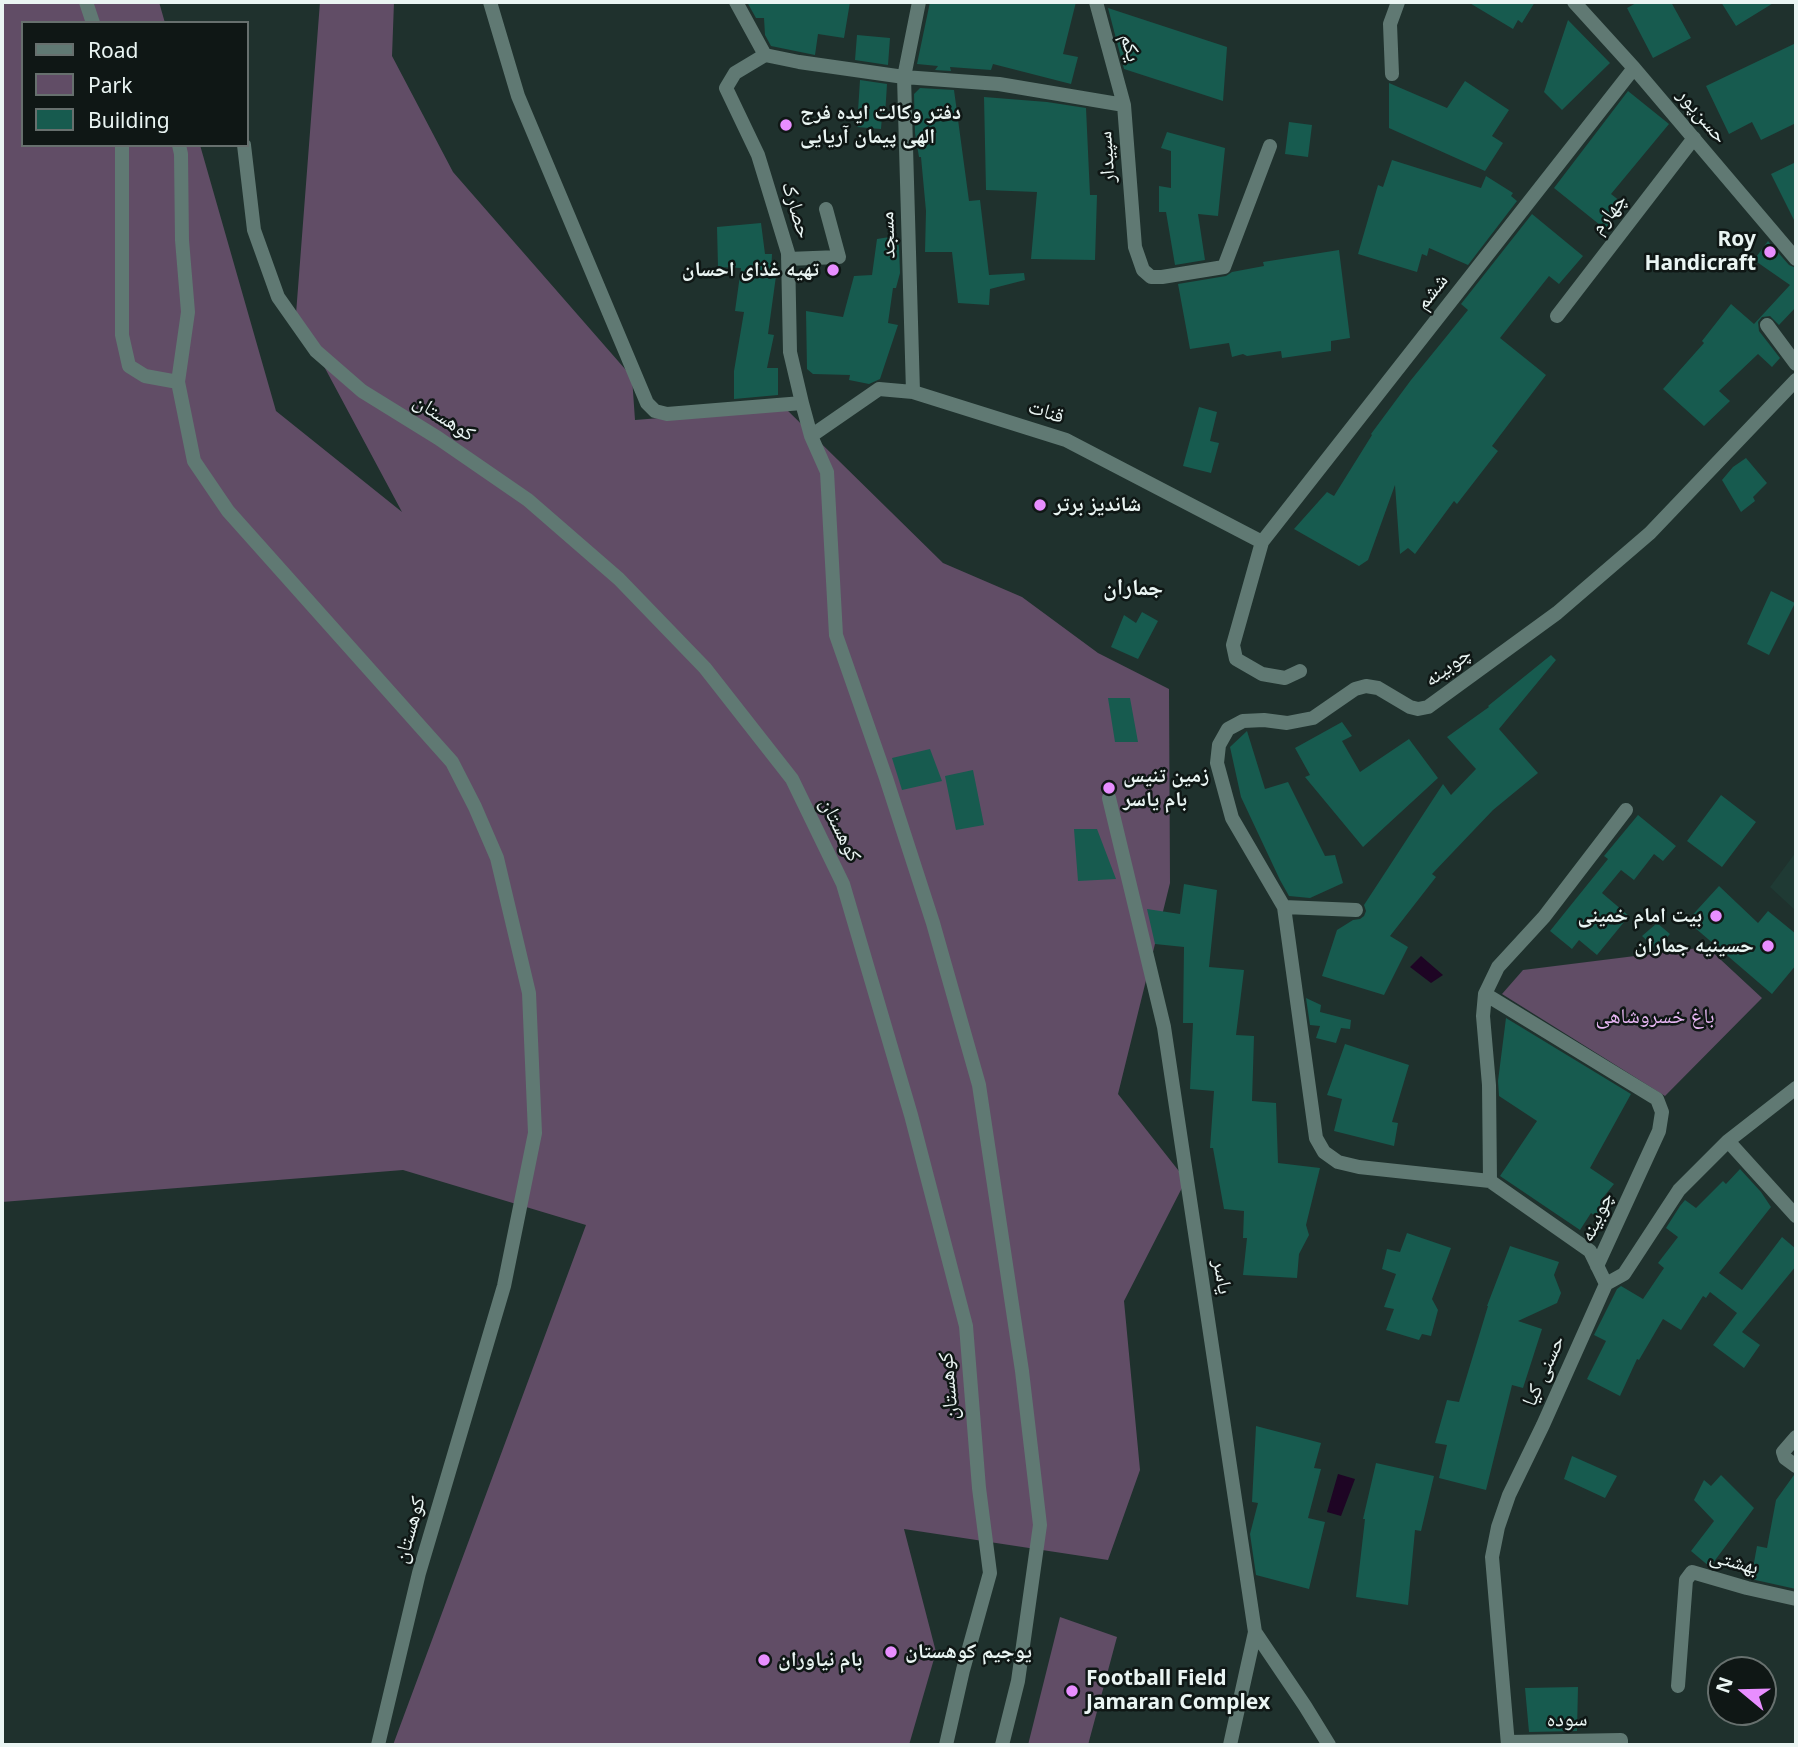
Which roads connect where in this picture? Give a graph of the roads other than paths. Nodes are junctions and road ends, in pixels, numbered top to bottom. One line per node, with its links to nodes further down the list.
1 (86, 2): 8 (street)
2 (490, 2): 28 (street)
3 (736, 2): 9 (street)
4 (919, 2): 12 (street, مسجد)
5 (1096, 2): 13 (street, یکم)
6 (1398, 2): 11 (street)
7 (1574, 2): 10 (street, حسن‌پور)
8 (92, 21)
9 (765, 55): 12 (street, سپیدار); 20 (street, حصارک)
10 (1634, 68): 14 (street, حسن‌پور); 30 (street, ششم)
11 (1392, 74)
12 (904, 77): 13 (street, سپیدار); 27 (street, مسجد)
13 (1124, 105): 15 (street, سپیدار)
14 (1694, 138): 21 (street, حسن‌پور); 22 (street, چهارم)
15 (1270, 146)
16 (122, 147): 26 (street)
17 (179, 147): 26 (street, کوهستان)
18 (244, 147): 50 (street, کوهستان)
19 (827, 209): 20 (street)
20 (788, 259): 28 (street, حصارک)
21 (1796, 259)
22 (1557, 316)
23 (1767, 325): 24 (street)
24 (1796, 364)
25 (1796, 380): 34 (street, چوبینه)
26 (178, 382): 49 (street, کوهستان)
27 (913, 392): 29 (street, قنات); 30 (street, قنات)
28 (802, 403): 29 (street, حصارک)
29 (811, 436): 51 (street)
30 (1262, 542): 31 (street)
31 (1300, 671)
32 (1109, 798): 46 (street, یاسر)
33 (1626, 810): 36 (street)
34 (1283, 907): 35 (street); 39 (street, چوبینه)
35 (1356, 910)
36 (1485, 993): 39 (street); 41 (street, چوبینه)
37 (1796, 1088): 38 (street, حسنی کیا)
38 (1728, 1141): 40 (street); 42 (street, حسنی کیا)
39 (1490, 1181): 41 (street, چوبینه)
40 (1796, 1216)
41 (1597, 1266): 42 (street, چوبینه)
42 (1606, 1284): 48 (street, حسنی کیا)
43 (1796, 1437): 44 (street)
44 (1796, 1466)
45 (1796, 1599): 47 (street, بهشتی)
46 (1255, 1632): 52 (street); 53 (street, یاسر)
47 (1678, 1686)
48 (1508, 1743): 54 (street, سوده)
49 (378, 1745)
50 (946, 1745)
51 (1002, 1745)
52 (1230, 1745)
53 (1329, 1745)
54 (1621, 1745)

